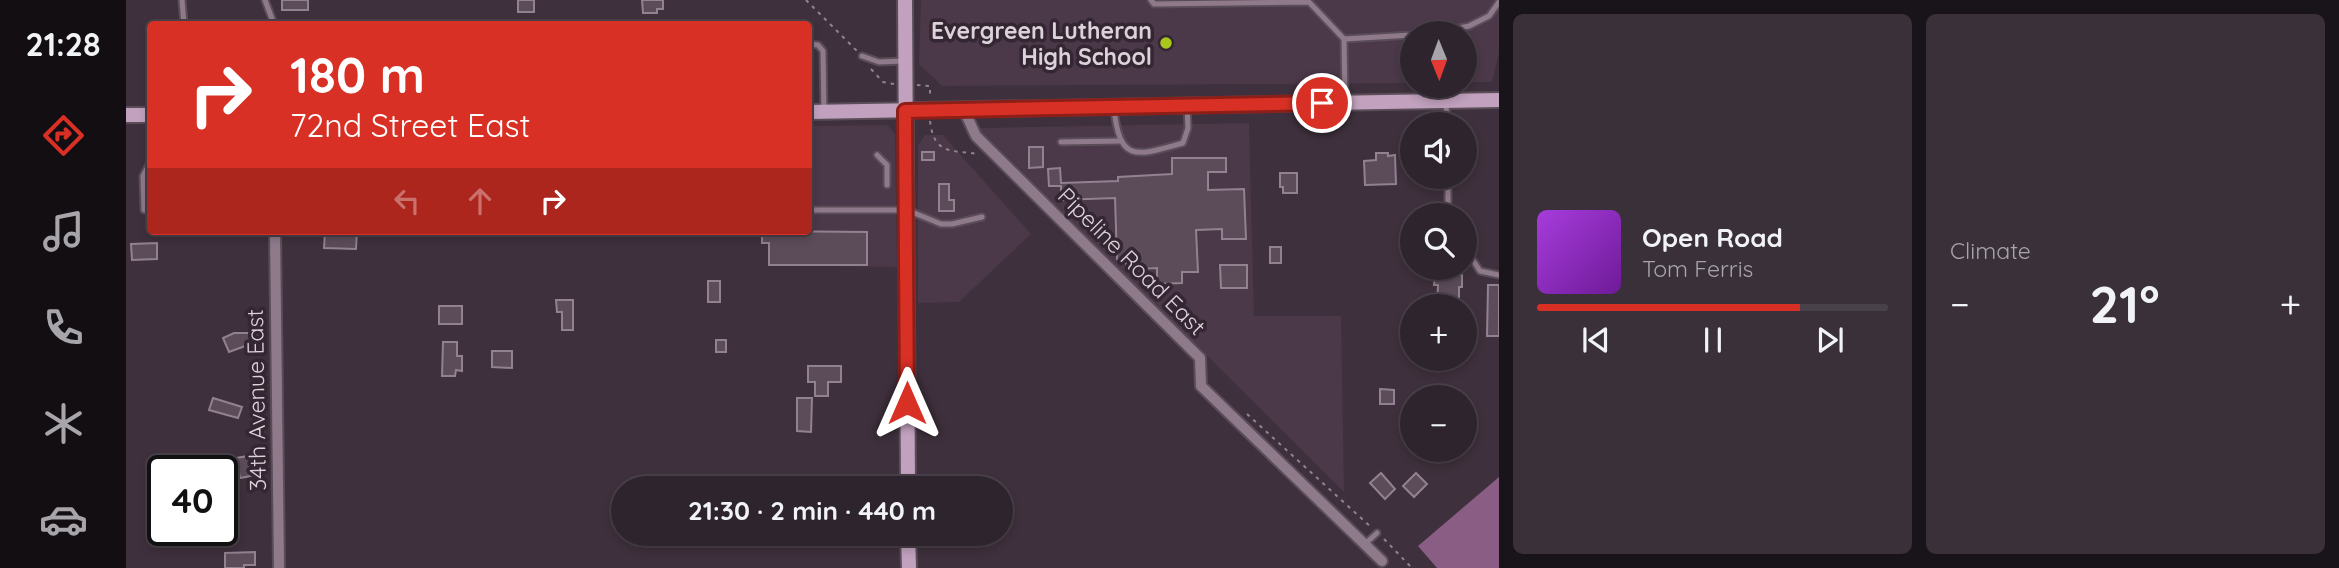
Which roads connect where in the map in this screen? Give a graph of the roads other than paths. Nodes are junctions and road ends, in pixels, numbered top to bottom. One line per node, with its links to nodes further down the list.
1 (182, 0): 6 (lane)
2 (265, 0): 7 (lane)
3 (905, 0): 13 (main road)
4 (1151, 0): 10 (lane)
5 (1499, 2): 8 (lane)
6 (184, 21)
7 (273, 21)
8 (1477, 22)
9 (1400, 36): 10 (lane)
10 (1344, 39): 16 (lane)
11 (812, 44): 22 (lane)
12 (862, 56): 13 (lane)
13 (906, 61): 20 (main road)
14 (1499, 100): 15 (main road)
15 (1446, 101): 16 (main road); 23 (lane)
16 (1346, 103): 17 (main road)
17 (1187, 106): 18 (main road); 26 (lane)
18 (1114, 107): 19 (main road); 26 (lane)
19 (964, 110): 20 (main road); 40 (street, Pipeline Road East)
20 (905, 111): 22 (main road); 33 (main road)
21 (812, 112): 22 (main road)
22 (824, 112)
23 (1446, 112)
24 (126, 115): 25 (main road)
25 (147, 115)
26 (1120, 141): 27 (lane)
27 (1061, 142)
28 (877, 155): 30 (lane)
29 (147, 169): 31 (lane)
30 (887, 185)
31 (144, 210)
32 (812, 210): 33 (lane)
33 (907, 210): 34 (lane); 38 (main road)
34 (982, 216)
35 (275, 235): 43 (street, 34th Avenue East)
36 (1477, 266): 37 (lane)
37 (1499, 275)
38 (908, 476)
39 (1377, 533): 40 (lane)
40 (1365, 544): 42 (street, Pipeline Road East)
41 (908, 546): 44 (main road)
42 (1382, 561)
43 (279, 568)
44 (909, 568)

